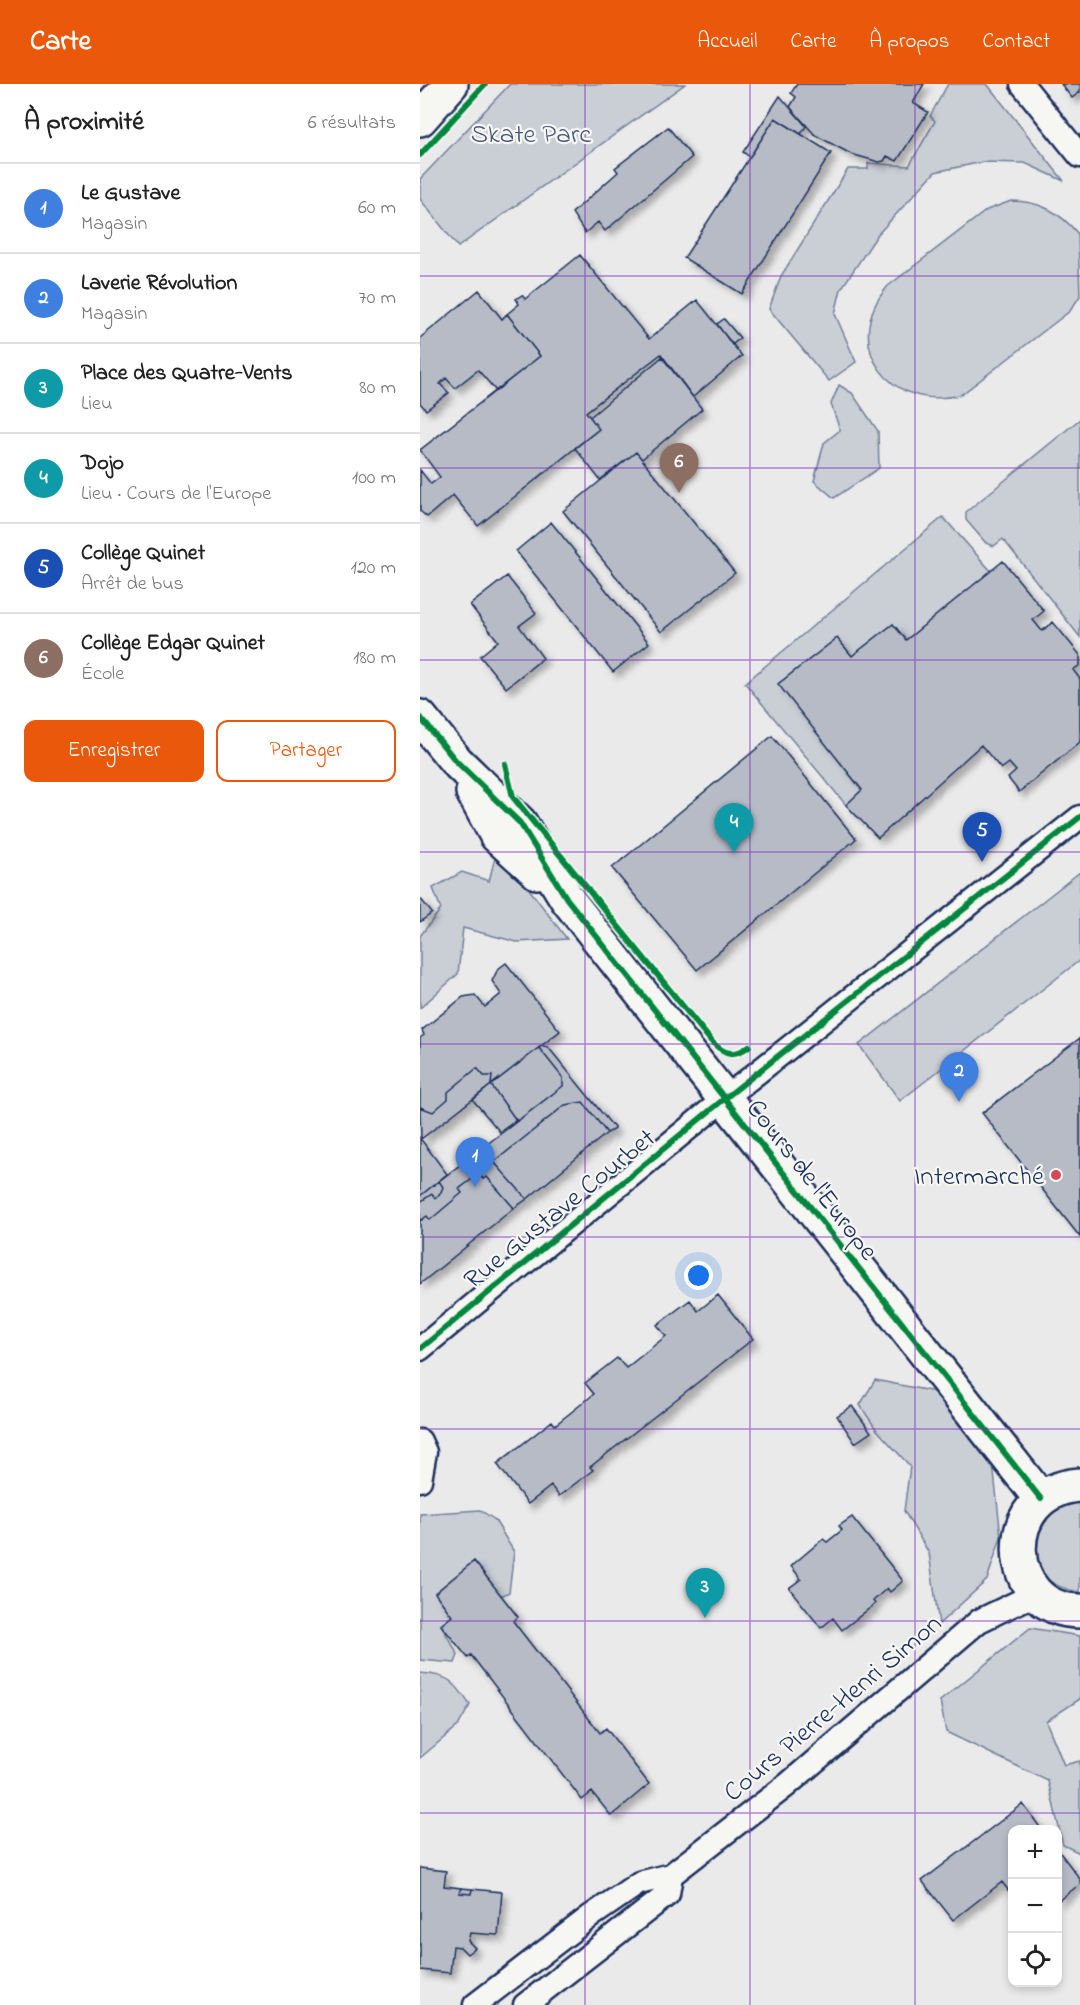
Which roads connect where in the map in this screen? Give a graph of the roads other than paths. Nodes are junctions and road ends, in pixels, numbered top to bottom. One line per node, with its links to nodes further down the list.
1 (451, 84): 3 (street)
2 (1022, 84): 4 (street)
3 (420, 119)
4 (1080, 156)
5 (420, 717): 7 (street, Cours de l'Europe)
6 (1080, 818): 7 (street, Rue Gustave Courbet)
7 (724, 1100): 8 (street, Rue Gustave Courbet); 12 (street, Cours de l'Europe)
8 (420, 1349)
9 (420, 1441): 10 (street)
10 (420, 1480)
11 (1080, 1485): 12 (street)
12 (1041, 1499): 13 (street)
13 (1037, 1593): 14 (street); 15 (street, Cours Pierre-Henri Simon)
14 (1080, 1611)
15 (671, 1875): 16 (street, Cours Pierre-Henri Simon); 17 (street, Cours Pierre-Henri Simon)
16 (475, 2005)
17 (525, 2005)

